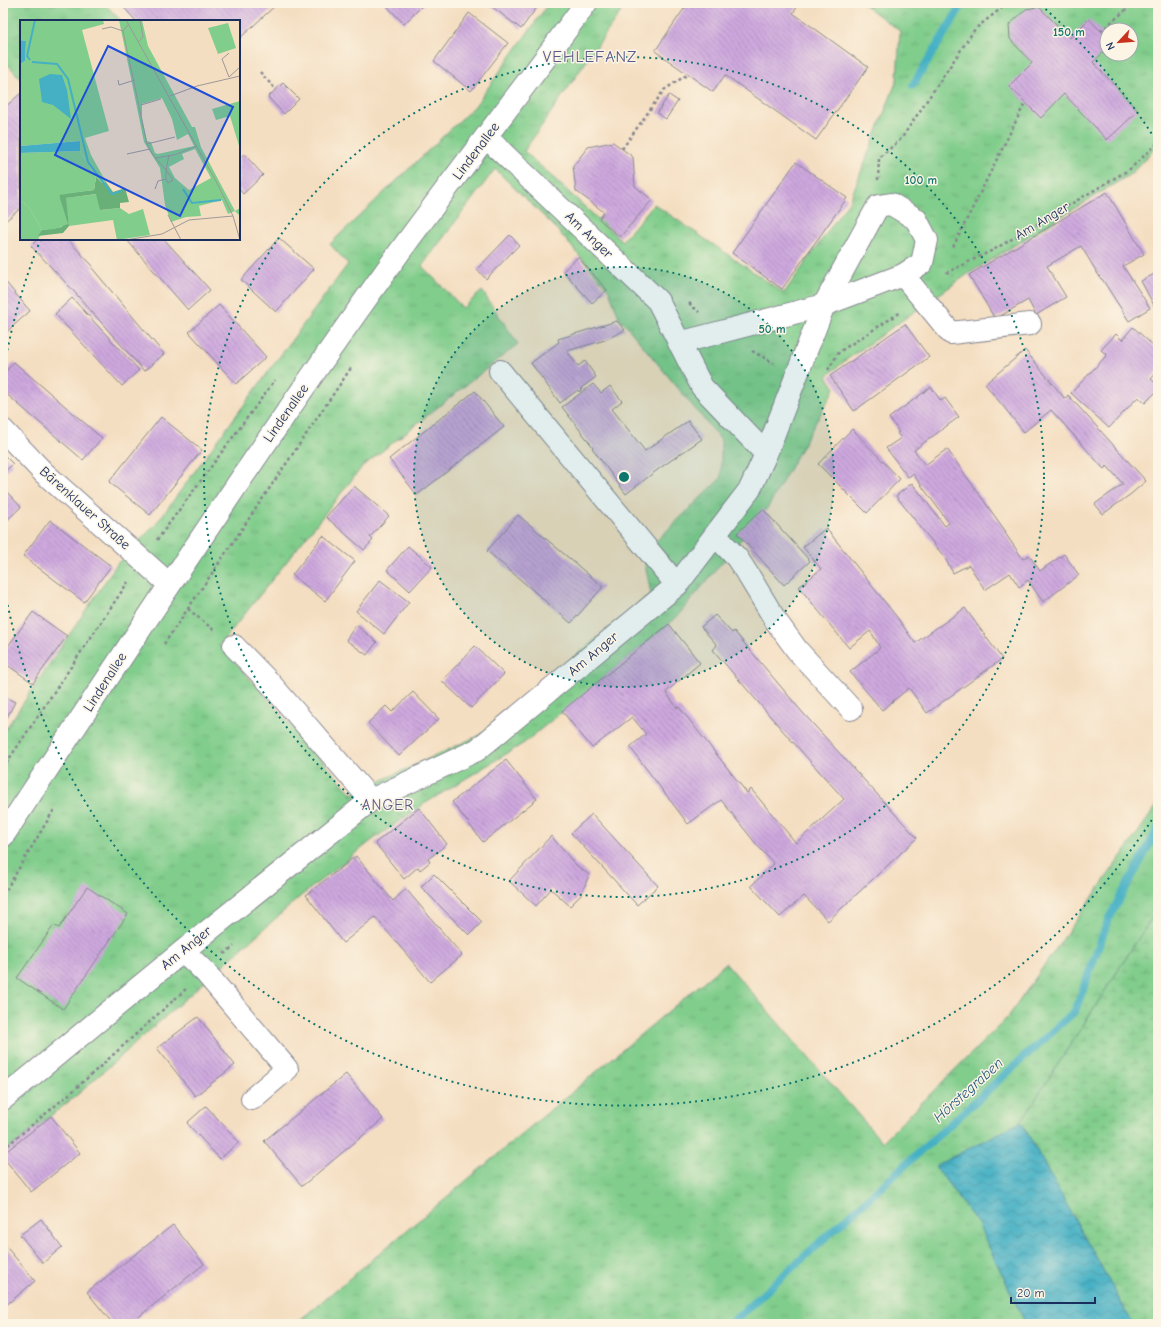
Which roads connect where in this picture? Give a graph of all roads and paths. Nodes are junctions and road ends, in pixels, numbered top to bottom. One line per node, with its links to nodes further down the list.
1 (586, 3): 9 (street, Lindenallee)
2 (1008, 3): 12 (path)
3 (1134, 3): 4 (path)
4 (1112, 22)
5 (260, 72): 7 (path)
6 (688, 74): 11 (path)
7 (276, 90)
8 (1026, 102): 13 (path)
9 (486, 137): 18 (street, Am Anger); 26 (street, Lindenallee)
10 (1158, 144): 14 (path, Am Anger)
11 (622, 149)
12 (878, 206): 14 (street); 16 (street, Am Anger)
13 (953, 249)
14 (922, 263): 15 (street)
15 (903, 275): 16 (street); 17 (street)
16 (824, 305): 18 (street); 23 (street, Am Anger)
17 (1030, 324)
18 (679, 343): 23 (street, Am Anger)
19 (354, 364): 28 (path)
20 (500, 371): 27 (street)
21 (277, 378): 25 (path)
22 (3, 430): 25 (street, Bärenklauer Straße)
23 (766, 454): 24 (street, Am Anger)
24 (714, 535): 27 (street, Am Anger); 31 (street)
25 (143, 560): 26 (street, Bärenklauer Straße); 32 (path)
26 (170, 584): 35 (street, Lindenallee)
27 (677, 585): 33 (street, Am Anger)
28 (188, 609): 29 (path); 30 (path)
29 (234, 646): 33 (street)
30 (161, 648)
31 (851, 709)
32 (3, 768)
33 (371, 800): 37 (street, Am Anger)
34 (57, 804): 36 (path)
35 (3, 836)
36 (3, 895)
37 (182, 951): 38 (street, Am Anger); 39 (street)
38 (3, 1099)
39 (252, 1099)

